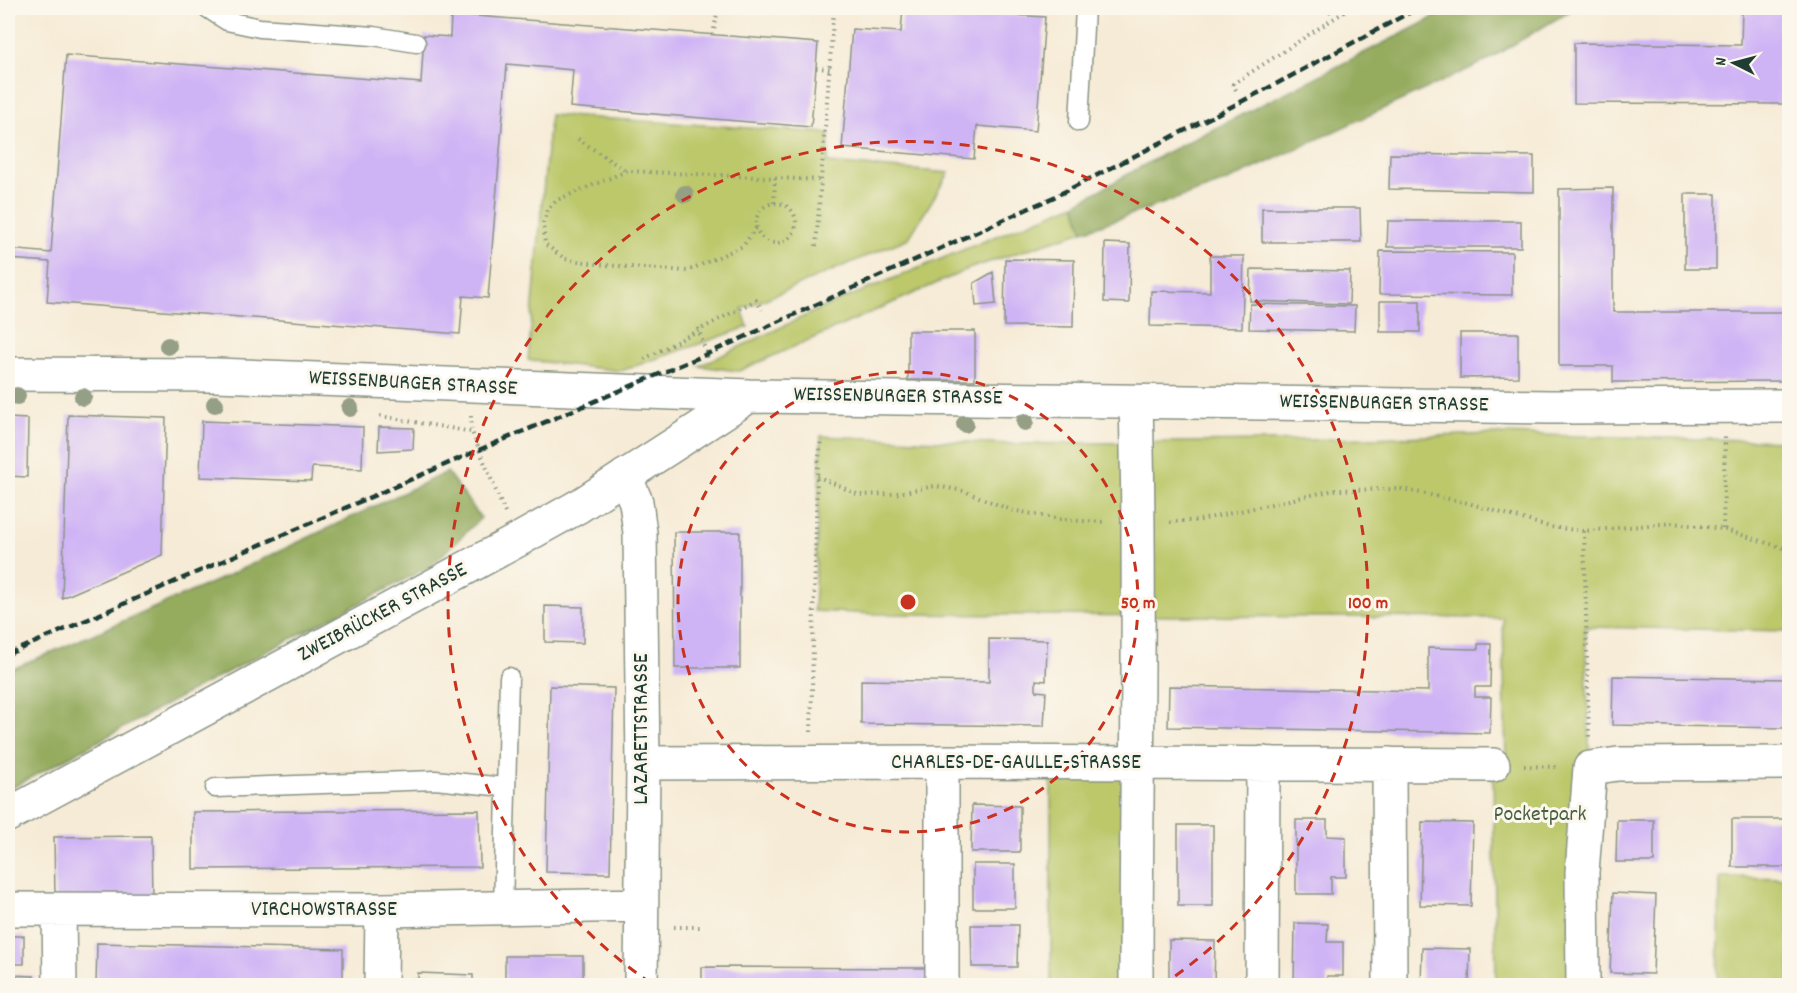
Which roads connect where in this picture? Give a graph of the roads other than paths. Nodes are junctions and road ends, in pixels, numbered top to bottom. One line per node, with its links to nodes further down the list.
1 (207, 8): 3 (lane)
2 (1085, 8): 4 (lane)
3 (416, 43)
4 (1079, 122)
5 (8, 375): 6 (street, WEISSENBURGER STRASSE)
6 (750, 396): 7 (street, WEISSENBURGER STRASSE); 9 (street, ZWEIBRÜCKER STRASSE)
7 (1136, 402): 8 (street, WEISSENBURGER STRASSE); 12 (street)
8 (1790, 406)
9 (625, 476): 15 (street, LAZARETTSTRASSE); 20 (street, ZWEIBRÜCKER STRASSE)
10 (509, 677): 18 (lane)
11 (942, 762): 12 (street, CHARLES-DE-GAULLE-STRASSE); 15 (street, CHARLES-DE-GAULLE-STRASSE); 29 (street)
12 (1135, 763): 13 (street, CHARLES-DE-GAULLE-STRASSE); 30 (street)
13 (1263, 763): 16 (street, CHARLES-DE-GAULLE-STRASSE); 31 (street)
14 (1790, 763): 33 (street)
15 (643, 764): 21 (street, LAZARETTSTRASSE)
16 (1389, 764): 17 (street, CHARLES-DE-GAULLE-STRASSE); 32 (street)
17 (1493, 765)
18 (504, 787): 19 (lane); 22 (lane)
19 (215, 788)
20 (8, 814)
21 (641, 905): 22 (street, VIRCHOWSTRASSE); 28 (street, LAZARETTSTRASSE)
22 (503, 908): 24 (street, VIRCHOWSTRASSE)
23 (8, 909): 25 (street, VIRCHOWSTRASSE)
24 (382, 909): 25 (street, VIRCHOWSTRASSE); 27 (street)
25 (59, 910): 26 (street)
26 (60, 986)
27 (381, 986)
28 (641, 986)
29 (942, 986)
30 (1136, 986)
31 (1262, 986)
32 (1390, 986)
33 (1583, 986)

